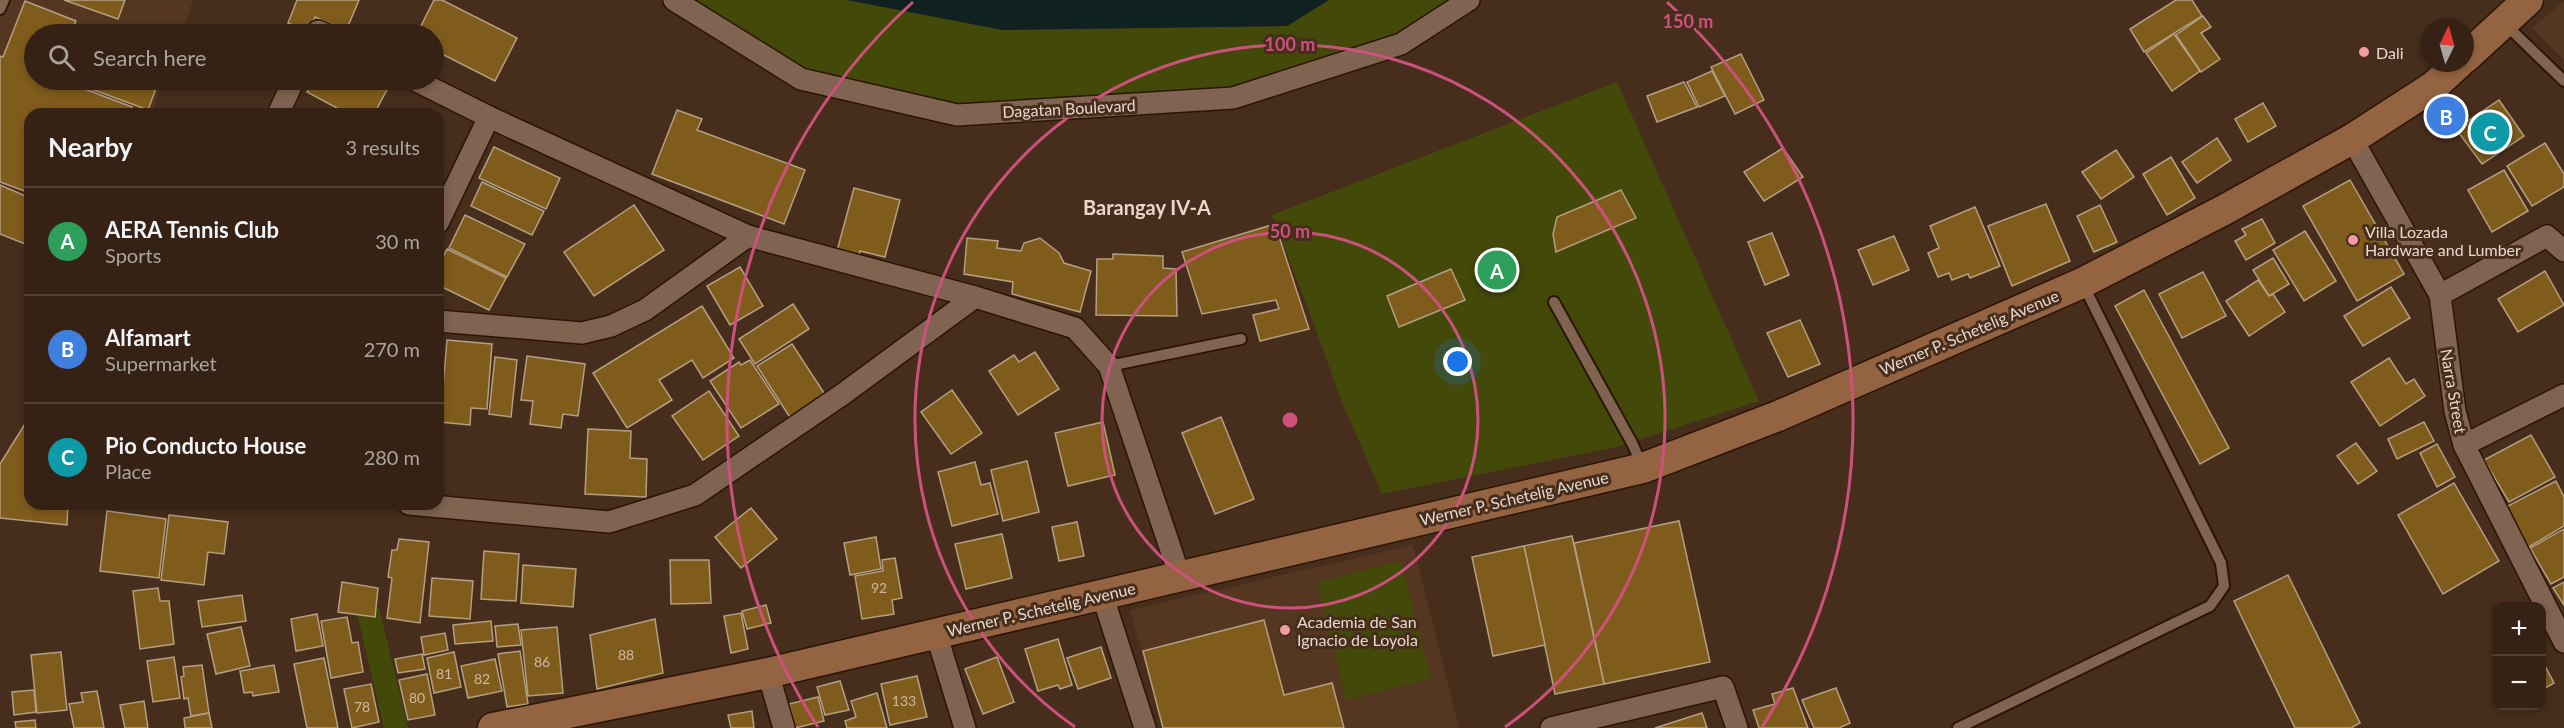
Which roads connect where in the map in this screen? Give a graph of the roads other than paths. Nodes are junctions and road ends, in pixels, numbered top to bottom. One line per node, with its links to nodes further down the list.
1 (4, 0): 4 (lane)
2 (674, 0): 3 (street, Dagatan Boulevard)
3 (1469, 0)
4 (0, 9)
5 (2517, 10): 6 (main road); 8 (lane)
6 (2474, 50)
7 (2449, 72): 13 (main road, Werner P. Schetelig Avenue)
8 (2564, 81)
9 (289, 90): 11 (street)
10 (435, 90): 12 (street)
11 (281, 108)
12 (489, 117): 14 (street); 15 (street)
13 (2352, 139): 17 (main road, Werner P. Schetelig Avenue); 18 (street, Narra Street)
14 (444, 211)
15 (748, 236): 19 (street); 21 (street)
16 (2564, 251): 18 (street)
17 (2082, 283): 26 (main road, Werner P. Schetelig Avenue); 39 (lane)
18 (2440, 295): 25 (street, Narra Street)
19 (975, 297): 23 (street); 27 (street)
20 (1554, 302): 26 (lane)
21 (444, 322)
22 (1241, 339): 23 (lane)
23 (1109, 366): 28 (street)
24 (2564, 395): 25 (street)
25 (2464, 445): 31 (street, Narra Street)
26 (1643, 468): 28 (main road, Werner P. Schetelig Avenue)
27 (444, 507)
28 (1180, 577): 29 (main road, Werner P. Schetelig Avenue)
29 (1102, 594): 30 (main road, Werner P. Schetelig Avenue); 36 (street)
30 (936, 633): 32 (main road, Werner P. Schetelig Avenue); 35 (street)
31 (2564, 642)
32 (768, 673): 33 (main road, Werner P. Schetelig Avenue); 34 (street)
33 (493, 728)
34 (784, 728)
35 (965, 728)
36 (1145, 728)
37 (1554, 728): 38 (street)
38 (1737, 728)
39 (1958, 728)

